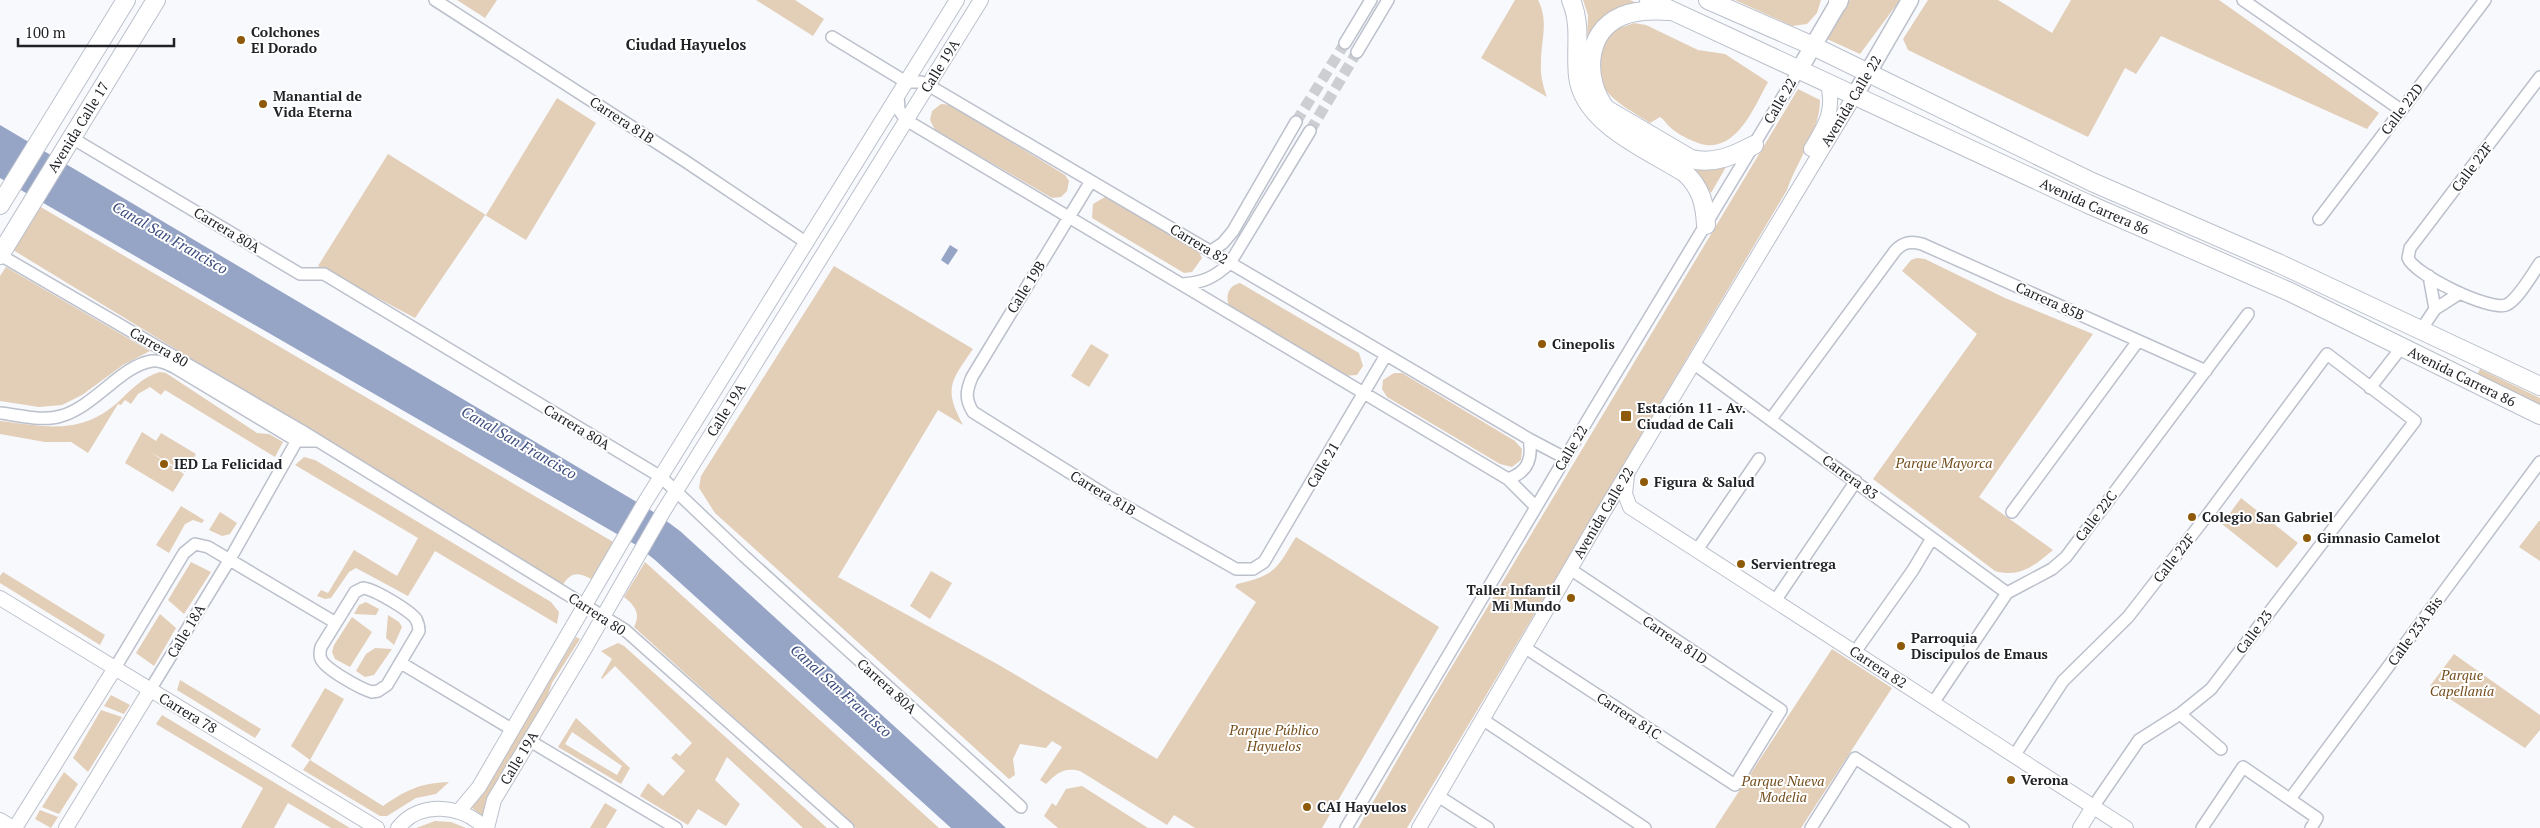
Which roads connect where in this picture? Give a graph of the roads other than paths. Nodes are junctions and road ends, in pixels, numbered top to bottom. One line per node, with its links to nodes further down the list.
1 (126, 0): 36 (main road, Avenida Calle 17)
2 (156, 0): 32 (main road, Avenida Calle 17)
3 (435, 0): 40 (street, Carrera 81B)
4 (958, 0): 23 (street, Calle 19A)
5 (981, 0): 25 (street, Calle 19A)
6 (1371, 0): 17 (street)
7 (1388, 0): 19 (street)
8 (1571, 0): 39 (main road)
9 (1649, 0): 15 (main road, Avenida Carrera 86)
10 (1708, 0): 18 (main road, Avenida Carrera 86)
11 (1910, 0): 21 (main road, Avenida Calle 22)
12 (2243, 0): 28 (street)
13 (2485, 0): 28 (street, Calle 22D)
14 (1838, 1): 18 (main road)
15 (1672, 11): 20 (main road, Avenida Carrera 86); 33 (main road)
16 (832, 37): 23 (street, Carrera 82)
17 (1345, 43)
18 (1812, 46): 20 (main road); 21 (main road, Avenida Carrera 86)
19 (1357, 52)
20 (1799, 70): 24 (main road, Avenida Carrera 86); 33 (street, Calle 22)
21 (1867, 74): 26 (main road, Avenida Calle 22); 50 (main road, Avenida Carrera 86)
22 (2540, 78): 45 (street, Calle 22F)
23 (906, 82): 25 (street, Carrera 82); 27 (street, Calle 19A)
24 (1827, 82): 26 (main road, Avenida Carrera 86); 35 (street, Avenida Calle 22)
25 (928, 84): 29 (street, Calle 19A); 34 (street, Carrera 82)
26 (1855, 95): 35 (street, Avenida Calle 22); 52 (main road, Avenida Carrera 86)
27 (898, 96): 29 (street); 40 (street, Calle 19A)
28 (2401, 110): 38 (street, Calle 22D)
29 (906, 120): 37 (street); 72 (street, Calle 19A)
30 (1296, 122): 41 (street)
31 (1310, 131): 43 (street)
32 (69, 143): 42 (main road, Avenida Calle 17); 69 (street, Carrera 80A)
33 (1754, 145): 39 (street, Calle 22)
34 (1091, 181): 37 (street, Calle 19B); 41 (street, Carrera 82)
35 (1791, 200): 54 (street, Avenida Calle 22)
36 (0, 206)
37 (1069, 217): 46 (street); 59 (street, Calle 19B)
38 (2319, 219)
39 (1706, 225): 65 (street, Calle 22)
40 (806, 242): 69 (street, Calle 19A)
41 (1211, 251): 43 (street, Carrera 82)
42 (0, 255): 63 (street, Carrera 80)
43 (1230, 263): 46 (street); 53 (street, Carrera 82)
44 (2540, 263): 47 (street)
45 (2428, 276): 47 (street); 48 (street)
46 (1182, 284): 58 (street)
47 (2460, 293): 48 (street)
48 (2435, 309): 50 (street)
49 (2248, 314): 55 (street, Calle 22C)
50 (2421, 330): 56 (main road, Avenida Carrera 86)
51 (2138, 341): 55 (street, Carrera 85B); 62 (street, Carrera 85B); 75 (street)
52 (2401, 348): 57 (street); 61 (main road, Avenida Carrera 86)
53 (1386, 355): 58 (street, Calle 21); 64 (street, Carrera 82)
54 (1693, 363): 62 (street, Carrera 83); 68 (street, Avenida Calle 22)
55 (2206, 370): 82 (street, Calle 22C)
56 (2540, 386)
57 (2370, 388): 94 (street, Calle 23); 99 (street, Calle 22F)
58 (1365, 393): 70 (street); 80 (street, Calle 21)
59 (966, 395): 80 (street, Carrera 81B)
60 (0, 413): 63 (street, Carrera 80)
61 (2540, 415)
62 (1771, 419): 71 (street, Carrera 83)
63 (300, 436): 79 (street, Calle 18A); 85 (street, Carrera 80)
64 (1529, 439): 65 (street, Carrera 82); 70 (street)
65 (1565, 458): 73 (street, Calle 22)
66 (1759, 459): 78 (street)
67 (2540, 462): 102 (street, Calle 23A Bis)
68 (1629, 469): 74 (street); 76 (street, Avenida Calle 22)
69 (661, 477): 72 (street, Carrera 80A); 85 (street, Calle 19A)
70 (1508, 479): 73 (street)
71 (1856, 482): 77 (street, Carrera 83); 84 (street)
72 (677, 490): 86 (street, Calle 19A); 103 (street, Carrera 80A)
73 (1536, 507): 115 (street, Calle 22)
74 (1630, 507): 76 (street); 78 (street, Carrera 82)
75 (2012, 512)
76 (1597, 523): 81 (street, Avenida Calle 22)
77 (1932, 538): 82 (street, Carrera 83); 89 (street)
78 (1697, 550): 84 (street, Carrera 82)
79 (230, 559): 87 (street); 91 (street); 92 (street, Calle 18A)
80 (1253, 569)
81 (1570, 569): 88 (street, Avenida Calle 22); 100 (street, Carrera 81D)
82 (2007, 593): 93 (street, Calle 22C)
83 (0, 598): 91 (street, Carrera 78)
84 (1775, 600): 89 (street, Carrera 82)
85 (586, 605): 86 (street, Carrera 80); 96 (street, Calle 19A)
86 (604, 616): 97 (street, Calle 19A); 114 (street, Carrera 80)
87 (336, 623): 90 (street); 90 (street)
88 (1524, 647): 95 (street, Avenida Calle 22); 100 (street, Carrera 81C)
89 (1855, 652): 93 (street, Carrera 82)
90 (401, 662): 96 (street)
91 (114, 668): 92 (street, Carrera 78); 108 (street)
92 (150, 690): 109 (street, Calle 18A); 110 (street, Carrera 78)
93 (1933, 703): 99 (street, Carrera 82)
94 (2180, 714): 98 (street); 104 (street, Calle 23)
95 (1482, 719): 101 (street, Avenida Calle 22); 118 (street)
96 (513, 730): 105 (street, Calle 19A)
97 (530, 740): 112 (street, Calle 19A); 113 (street)
98 (2221, 749)
99 (2014, 756): 104 (street, Carrera 82)
100 (1734, 785)
101 (1438, 796): 116 (street, Avenida Calle 22); 117 (street)
102 (2290, 799): 107 (street); 123 (street)
103 (1021, 807)
104 (2093, 807): 121 (street, Calle 23); 122 (street, Carrera 82)
105 (459, 811): 111 (street); 112 (street)
106 (0, 820): 108 (street)
107 (2314, 823)
108 (14, 828)
109 (66, 828)
110 (377, 828)
111 (398, 828)
112 (486, 828)
113 (676, 828)
114 (848, 828)
115 (1346, 828)
116 (1419, 828)
117 (1488, 828)
118 (1645, 828)
119 (1810, 828): 120 (street)
120 (1963, 828)
121 (2080, 828)
122 (2126, 828)
123 (2202, 828)

